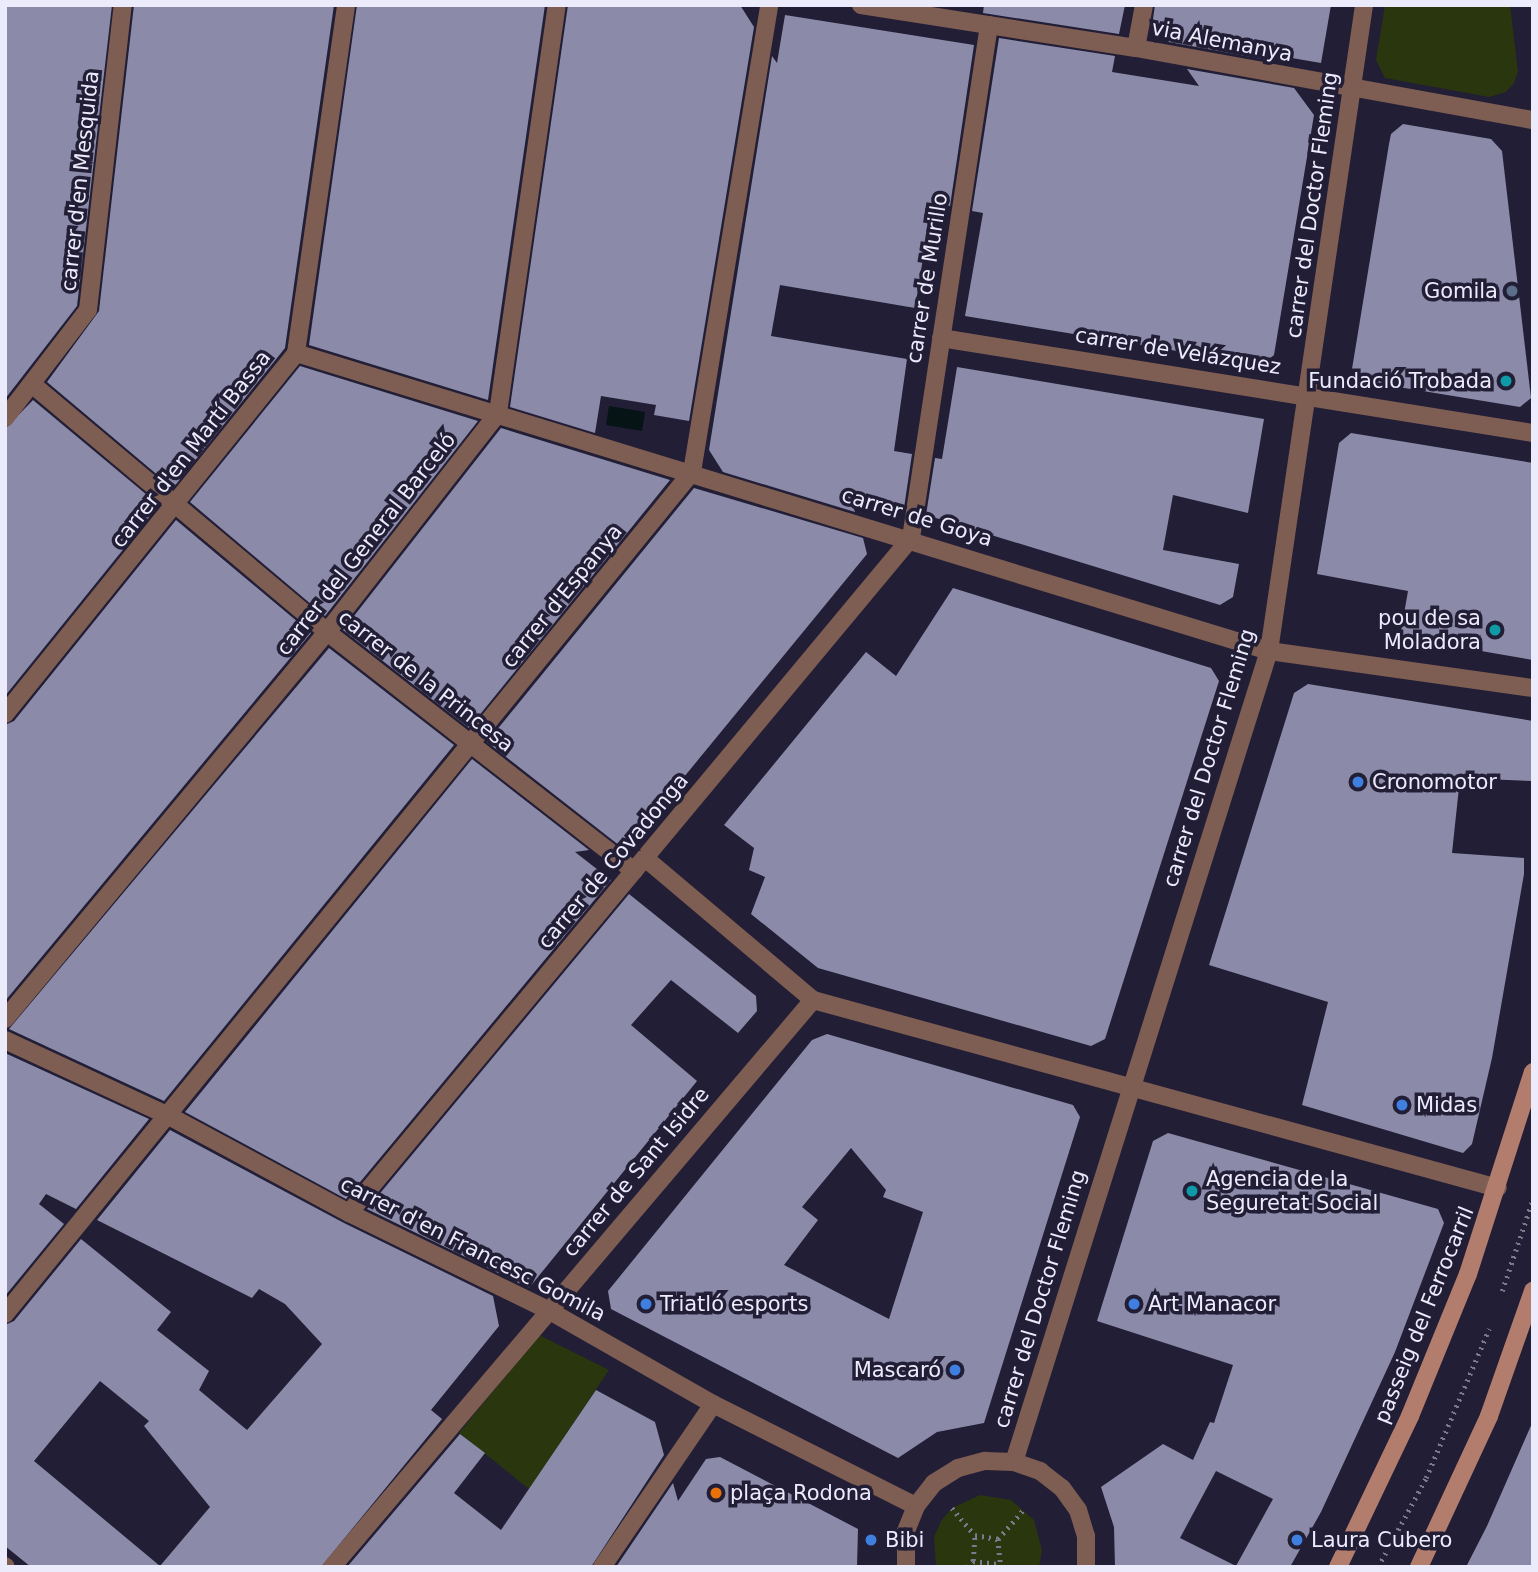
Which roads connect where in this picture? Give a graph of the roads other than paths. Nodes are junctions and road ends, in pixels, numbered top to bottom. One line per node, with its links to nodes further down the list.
1 (123, 5): 15 (street, carrer d'en Mesquida)
2 (346, 5): 14 (street, carrer d'en Martí Bassa)
3 (557, 5): 17 (street, carrer del General Barceló)
4 (769, 5): 20 (street, carrer d'Espanya)
5 (862, 5): 8 (street, via Alemanya)
6 (1144, 5): 10 (street)
7 (1364, 5): 11 (street, carrer del Doctor Fleming)
8 (943, 11): 9 (street, via Alemanya)
9 (989, 25): 10 (street, via Alemanya); 13 (street, carrer de Murillo)
10 (1136, 48): 11 (street, via Alemanya)
11 (1350, 89): 12 (street, via Alemanya); 16 (street, carrer del Doctor Fleming)
12 (1533, 120)
13 (941, 338): 16 (street, carrer de Velázquez); 22 (street, carrer de Murillo)
14 (296, 353): 17 (street, carrer de Goya); 21 (street, carrer d'en Martí Bassa)
15 (33, 385): 18 (street, carrer d'en Mesquida); 21 (street, carrer de la Princesa)
16 (1308, 394): 19 (street, carrer de Velázquez); 24 (street, carrer del Doctor Fleming)
17 (498, 413): 20 (street, carrer de Goya); 23 (street, carrer del General Barceló)
18 (5, 418)
19 (1533, 433)
20 (692, 472): 22 (street, carrer de Goya); 27 (street, carrer d'Espanya)
21 (176, 508): 23 (street, carrer de la Princesa); 26 (street, carrer d'en Martí Bassa)
22 (912, 538): 24 (street, carrer de Goya); 28 (street, carrer de Covadonga)
23 (327, 632): 27 (street, carrer de la Princesa); 30 (street, carrer del General Barceló)
24 (1269, 651): 25 (street, carrer de Goya); 33 (street, carrer del Doctor Fleming)
25 (1533, 688)
26 (5, 714)
27 (470, 746): 28 (street, carrer de la Princesa); 34 (street, carrer d'Espanya)
28 (640, 865): 29 (street, carrer de la Princesa); 36 (street, carrer de Covadonga)
29 (813, 1000): 33 (street); 38 (street, carrer de Sant Isidre)
30 (5, 1019)
31 (5, 1040): 34 (street, carrer d'en Francesc Gomila)
32 (1533, 1072): 35 (main road, passeig del Ferrocarril)
33 (1129, 1085): 35 (street); 41 (street, carrer del Doctor Fleming)
34 (169, 1116): 36 (street, carrer d'en Francesc Gomila); 39 (street, carrer d'Espanya)
35 (1497, 1188): 47 (main road, passeig del Ferrocarril)
36 (349, 1213): 38 (street, carrer d'en Francesc Gomila)
37 (1533, 1291): 48 (main road)
38 (548, 1310): 40 (street, carrer d'en Francesc Gomila); 43 (street, carrer de Sant Isidre)
39 (5, 1314)
40 (713, 1405): 42 (street, carrer d'en Francesc Gomila); 44 (street)
41 (1014, 1462): 42 (street); 46 (street)
42 (916, 1506): 45 (street)
43 (331, 1567)
44 (602, 1567)
45 (906, 1567)
46 (1086, 1567)
47 (1338, 1567)
48 (1419, 1567)

